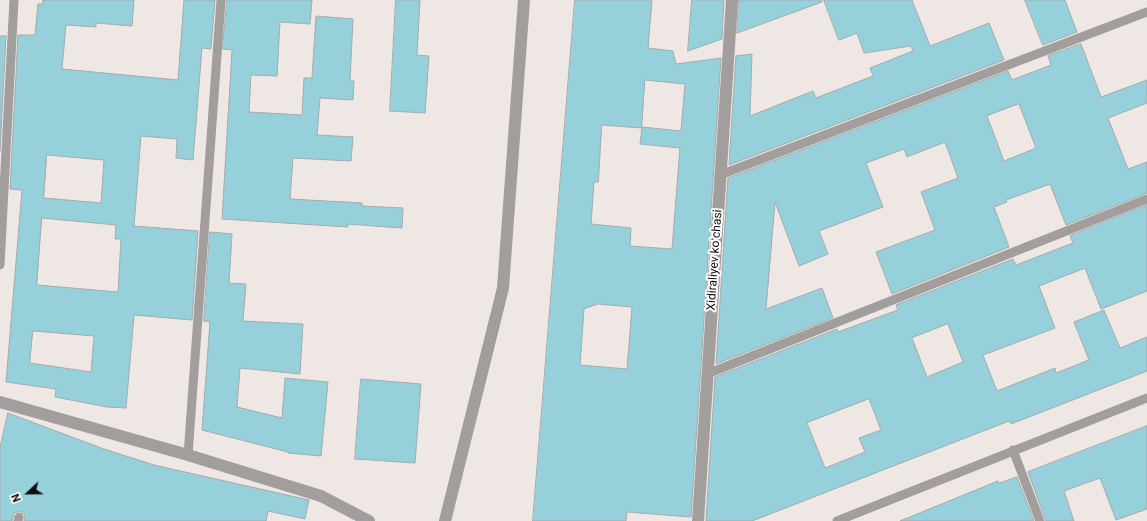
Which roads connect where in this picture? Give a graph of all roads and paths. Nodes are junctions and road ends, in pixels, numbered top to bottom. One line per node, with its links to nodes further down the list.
1 (14, 0): 8 (lane)
2 (220, 0): 13 (lane)
3 (524, 0): 15 (street)
4 (732, 0): 6 (street, Xidiraliyev koʻchasi)
5 (1147, 12): 6 (lane)
6 (720, 175): 9 (street, Xidiraliyev koʻchasi)
7 (1147, 199): 9 (lane)
8 (0, 265)
9 (707, 374): 16 (street, Xidiraliyev koʻchasi)
10 (1147, 398): 12 (lane)
11 (0, 402): 13 (street)
12 (1013, 450): 17 (lane); 18 (lane)
13 (188, 455): 14 (street)
14 (369, 521)
15 (445, 521)
16 (698, 521)
17 (837, 521)
18 (1040, 521)

